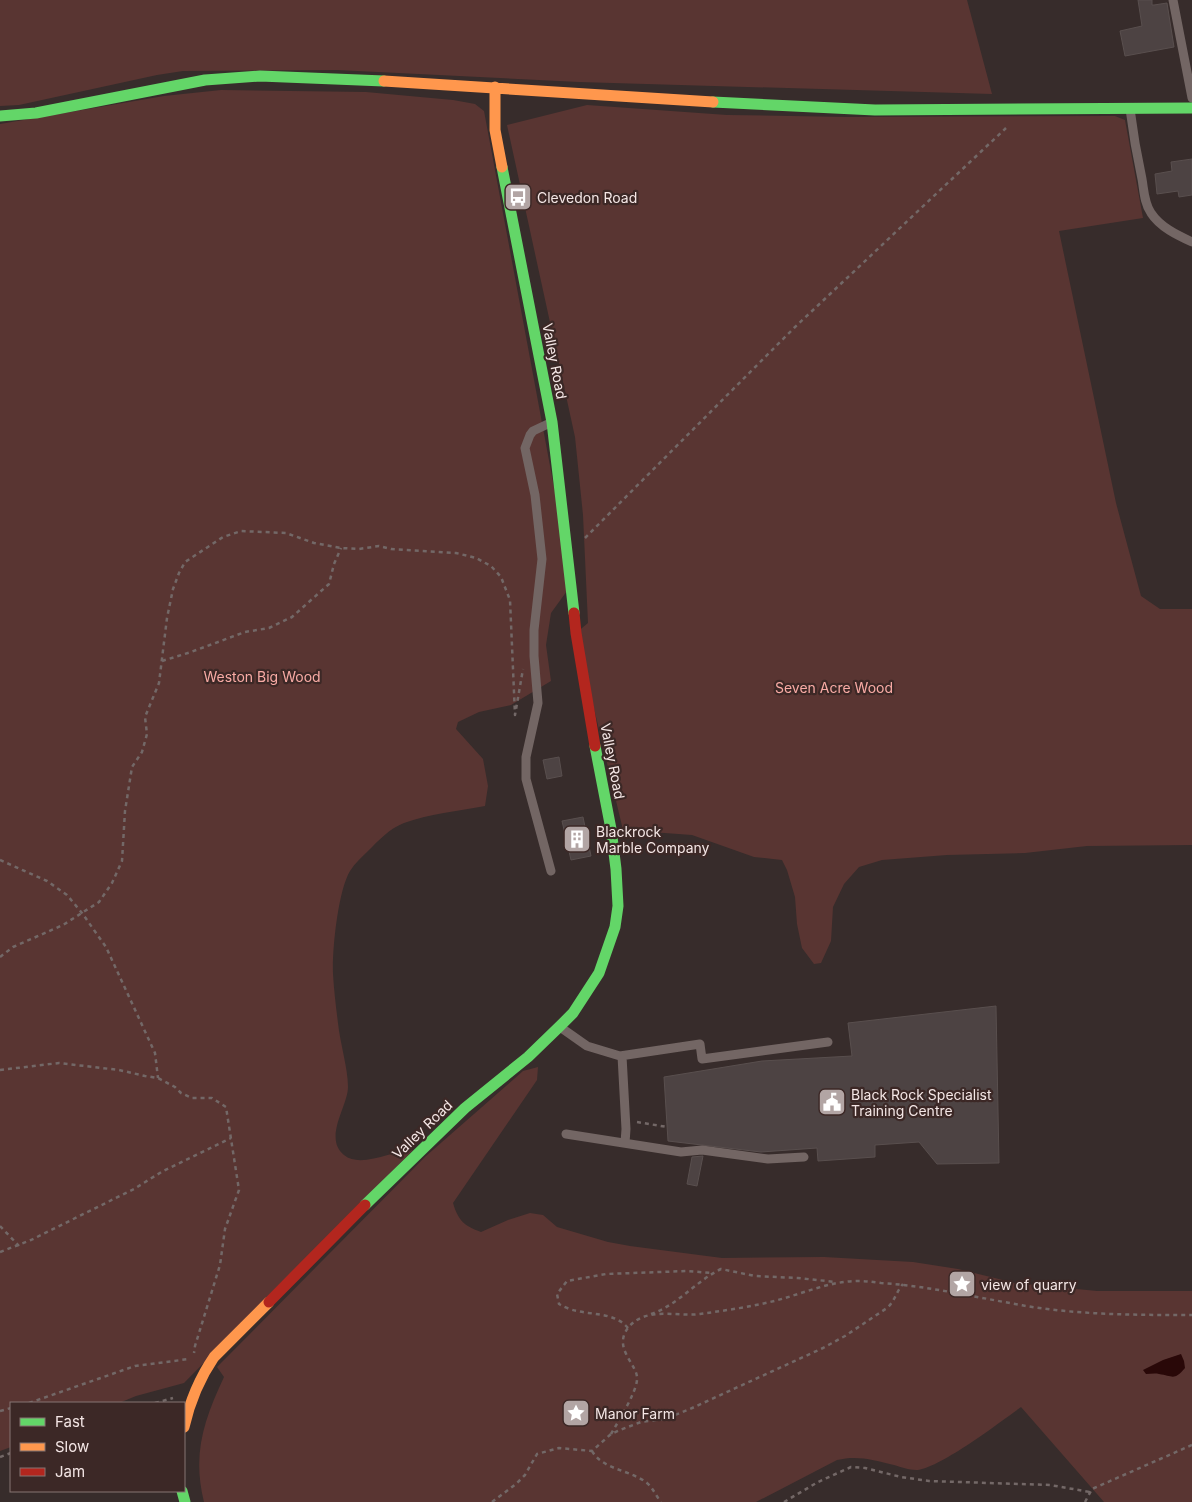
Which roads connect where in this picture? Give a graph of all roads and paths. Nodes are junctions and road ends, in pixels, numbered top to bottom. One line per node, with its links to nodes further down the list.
1 (1172, 0): 3 (lane)
2 (495, 87): 6 (street); 7 (street); 9 (street, Valley Road)
3 (1192, 98)
4 (1192, 108): 5 (street)
5 (1130, 109): 6 (street); 8 (lane)
6 (1025, 110): 11 (path)
7 (0, 116)
8 (1192, 242)
9 (552, 422): 11 (street, Valley Road); 15 (lane)
10 (341, 548): 12 (path); 12 (path); 13 (path)
11 (568, 555): 18 (street, Valley Road)
12 (162, 661): 16 (path)
13 (523, 667)
14 (0, 860): 16 (path)
15 (551, 871)
16 (82, 913): 17 (path); 22 (path)
17 (0, 957)
18 (560, 1026): 20 (lane); 41 (street, Valley Road)
19 (828, 1042): 20 (lane)
20 (622, 1056): 23 (lane)
21 (0, 1070): 22 (path)
22 (158, 1078): 26 (path)
23 (626, 1120): 24 (path); 27 (lane)
24 (667, 1127)
25 (566, 1134): 27 (lane)
26 (231, 1138): 30 (path); 37 (path)
27 (626, 1143): 28 (lane)
28 (804, 1157)
29 (0, 1226): 30 (path)
30 (19, 1246): 31 (path)
31 (0, 1252)
32 (712, 1273): 33 (path); 36 (path); 38 (path)
33 (838, 1282): 34 (path); 36 (path)
34 (903, 1284): 35 (path); 42 (path)
35 (1192, 1315)
36 (648, 1316): 38 (path)
37 (204, 1320)
38 (628, 1328): 42 (path)
39 (193, 1358): 40 (path)
40 (32, 1402)
41 (185, 1423)
42 (611, 1434): 44 (path)
43 (1192, 1445): 45 (path)
44 (592, 1451): 46 (path); 47 (path)
45 (1090, 1492): 48 (path); 49 (path)
46 (492, 1502)
47 (661, 1502)
48 (784, 1502)
49 (1085, 1502)

